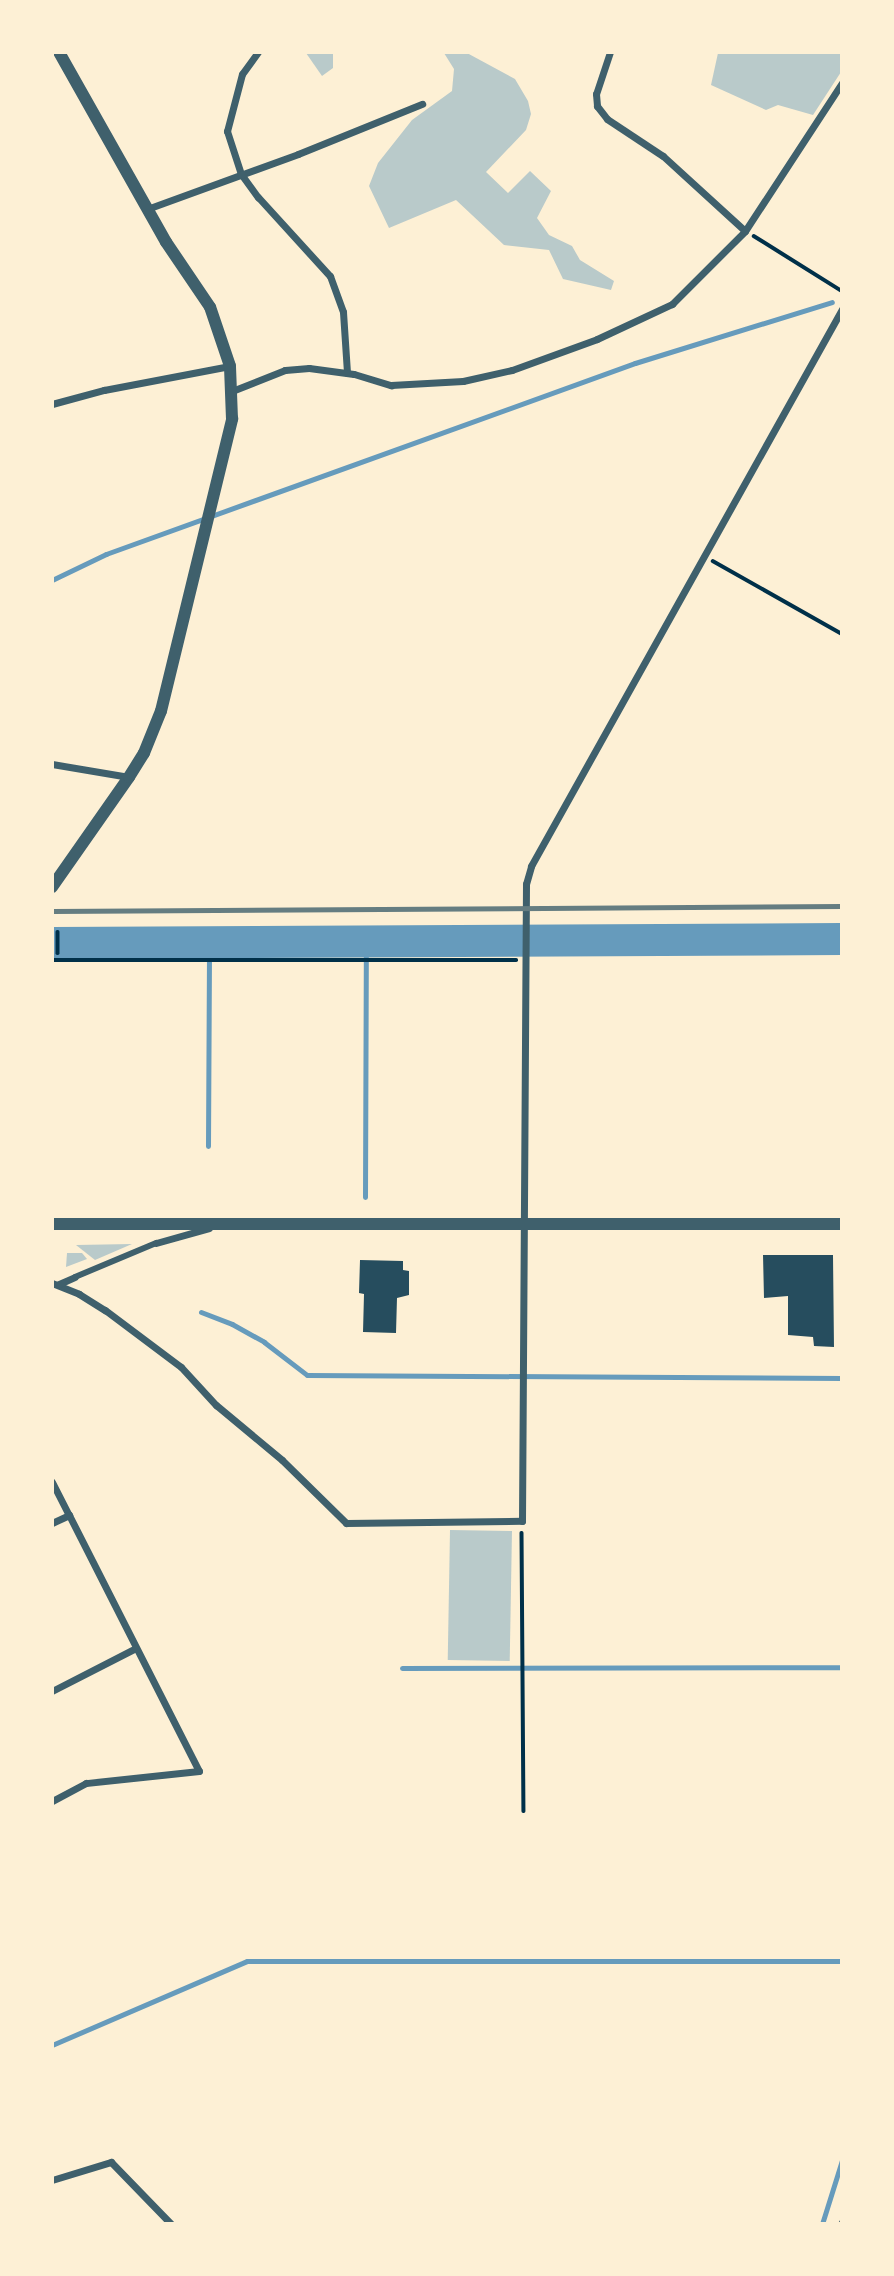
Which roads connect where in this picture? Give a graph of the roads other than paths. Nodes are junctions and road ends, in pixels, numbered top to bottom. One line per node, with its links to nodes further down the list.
1 (60, 52): 7 (street)
2 (258, 52): 6 (street)
3 (610, 52): 8 (street)
4 (842, 83): 8 (street)
5 (422, 104): 6 (street)
6 (242, 174): 7 (street); 11 (street)
7 (146, 209): 10 (street)
8 (745, 231): 11 (street)
9 (842, 309): 20 (street)
10 (230, 366): 12 (street); 13 (street)
11 (347, 373): 12 (street)
12 (232, 391): 15 (street)
13 (52, 404)
14 (52, 764): 15 (street)
15 (129, 777): 16 (street)
16 (52, 887)
17 (52, 1224): 19 (street)
18 (842, 1224): 20 (street)
19 (223, 1225): 20 (street); 21 (street)
20 (525, 1226): 23 (street)
21 (156, 1243): 22 (street)
22 (75, 1277): 23 (street)
23 (56, 1283)
24 (52, 1482): 25 (street)
25 (69, 1515): 26 (street); 27 (street)
26 (52, 1523)
27 (136, 1648): 28 (street); 29 (street)
28 (52, 1691)
29 (52, 1801)
30 (52, 2180): 31 (street)
31 (171, 2224)

